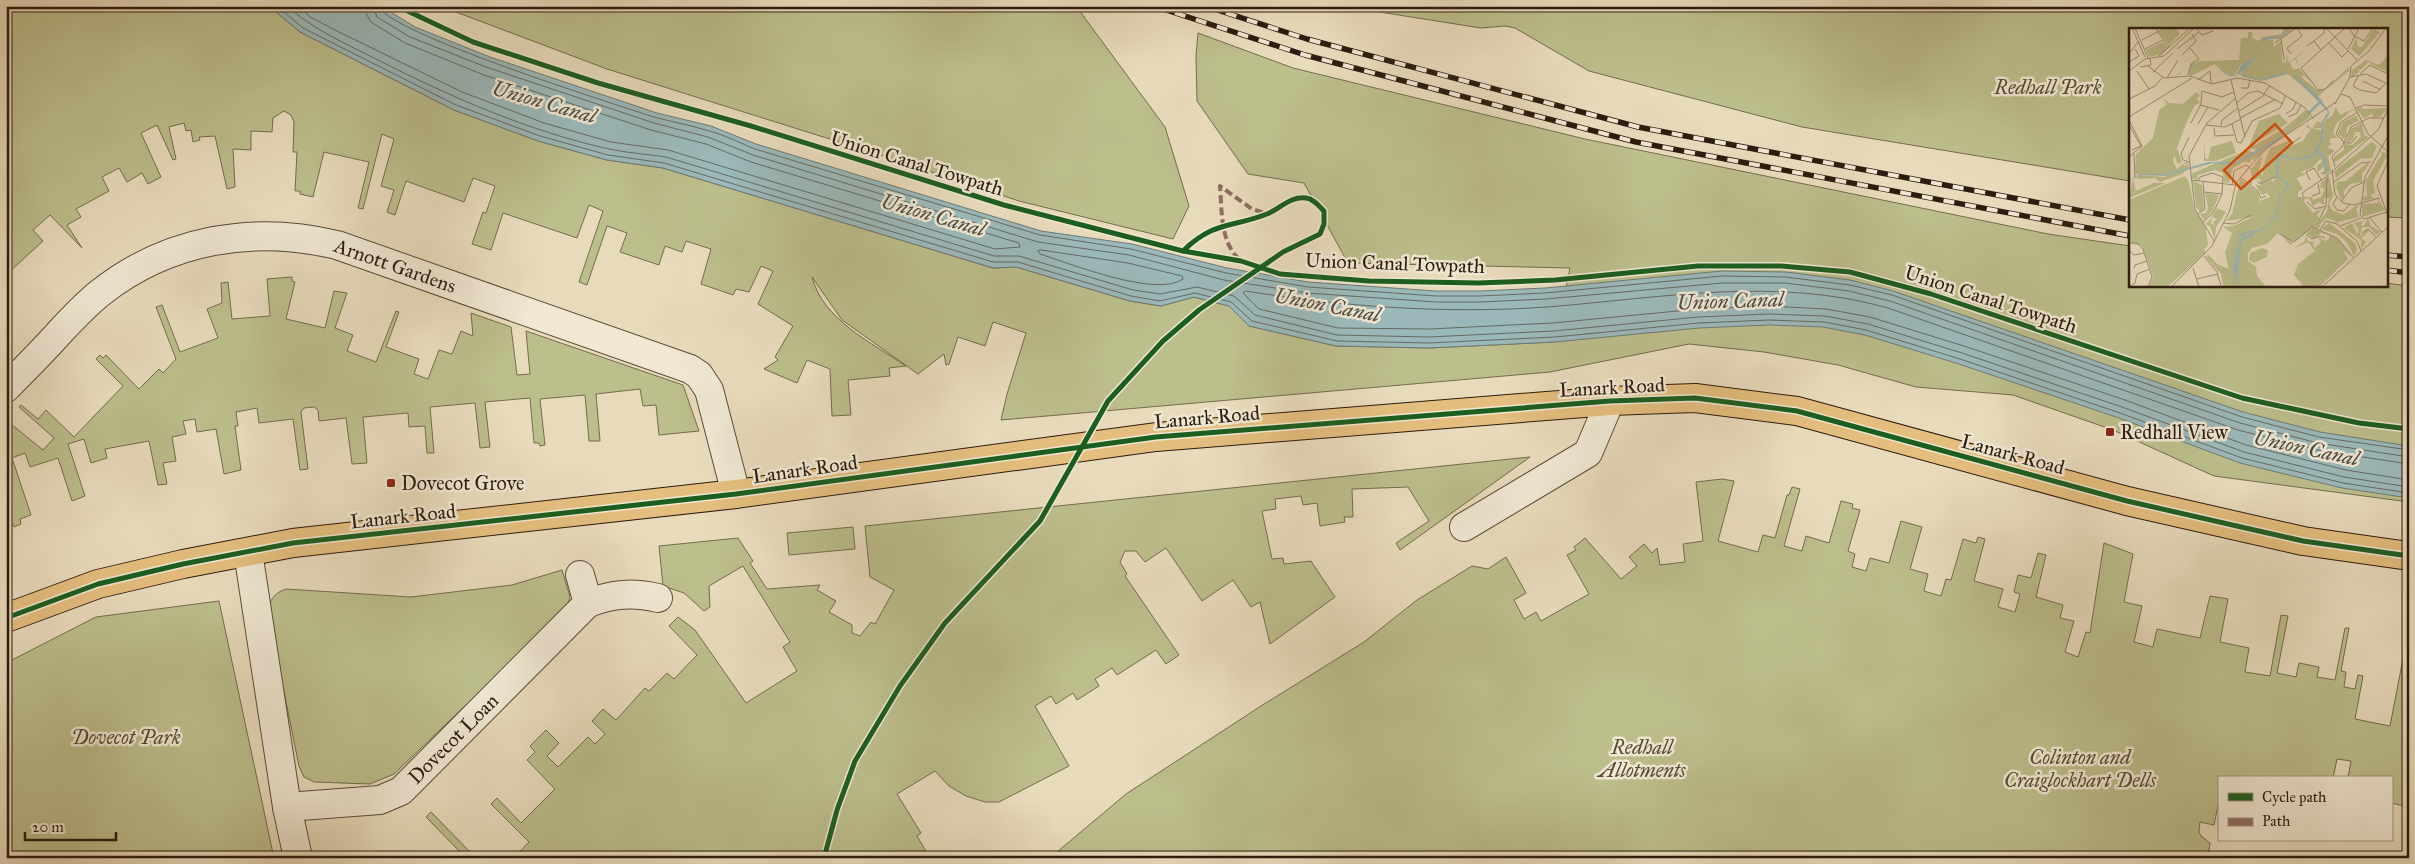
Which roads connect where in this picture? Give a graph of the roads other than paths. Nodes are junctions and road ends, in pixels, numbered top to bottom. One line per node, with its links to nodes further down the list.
1 (6, 388): 3 (street, Arnott Gardens)
2 (1610, 401): 3 (main road, Lanark Road); 4 (street); 6 (main road, Lanark Road)
3 (736, 494): 5 (main road, Lanark Road)
4 (1464, 527)
5 (248, 552): 10 (main road, Lanark Road); 11 (street)
6 (2409, 556)
7 (580, 575): 9 (street)
8 (658, 598): 9 (street, Dovecot Loan)
9 (588, 603): 11 (street, Dovecot Loan)
10 (6, 618)
11 (287, 807): 12 (street)
12 (298, 858)

